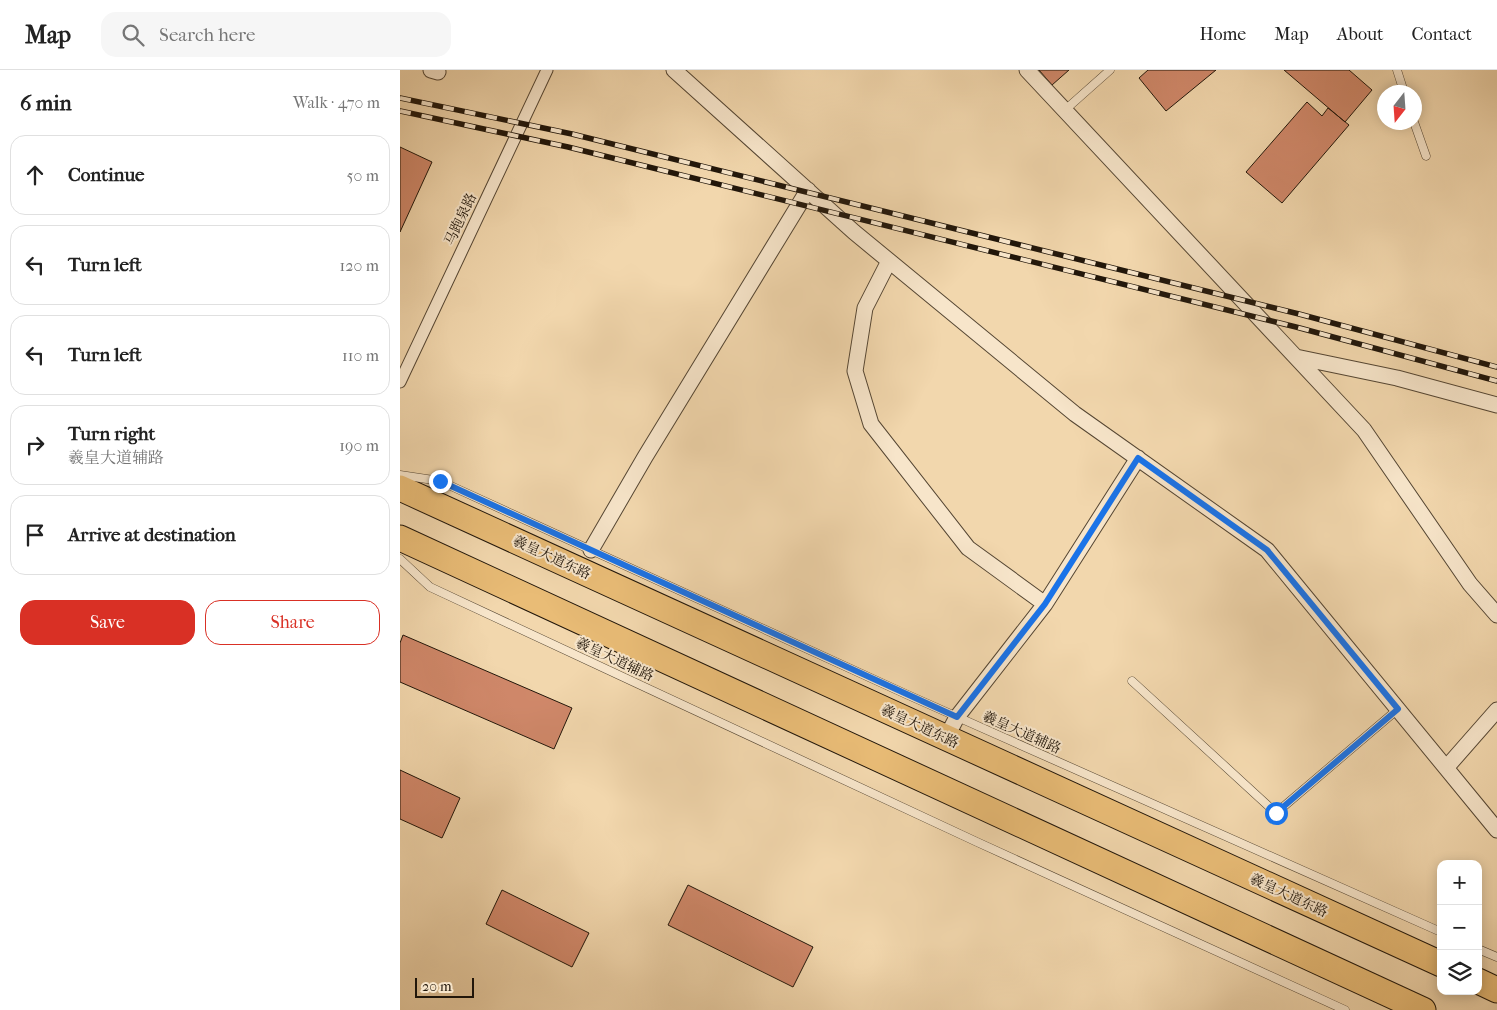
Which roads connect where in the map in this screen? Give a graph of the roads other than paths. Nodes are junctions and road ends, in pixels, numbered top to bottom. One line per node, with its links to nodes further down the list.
1 (547, 70): 13 (street, 马跑泉路)
2 (674, 70): 10 (street)
3 (1028, 70): 7 (street)
4 (1110, 70): 7 (lane)
5 (1397, 70): 6 (lane)
6 (1402, 85)
7 (1065, 110): 12 (street)
8 (1417, 130): 9 (lane)
9 (1426, 156)
10 (808, 190): 11 (street); 19 (street)
11 (890, 260): 15 (street); 21 (street)
12 (1296, 357): 14 (street); 22 (street)
13 (400, 382)
14 (1497, 405)
15 (1138, 458): 21 (street); 24 (street)
16 (400, 475): 19 (lane, 羲皇大道辅路)
17 (400, 488): 26 (main road, 羲皇大道东路)
18 (400, 538): 36 (main road)
19 (592, 550): 26 (lane, 羲皇大道辅路)
20 (400, 559): 35 (lane, 羲皇大道辅路)
21 (1045, 604): 26 (street)
22 (1497, 615)
23 (1132, 680): 24 (lane)
24 (1398, 709): 27 (street)
25 (1497, 710): 27 (street)
26 (952, 727): 29 (lane, 羲皇大道辅路); 32 (main road, 羲皇大道东路)
27 (1446, 768): 28 (street)
28 (1497, 830)
29 (1437, 930)
30 (1480, 950): 31 (lane)
31 (1497, 957)
32 (1437, 962)
33 (1482, 983): 34 (main road)
34 (1497, 990)
35 (1345, 1010)
36 (1423, 1010)

